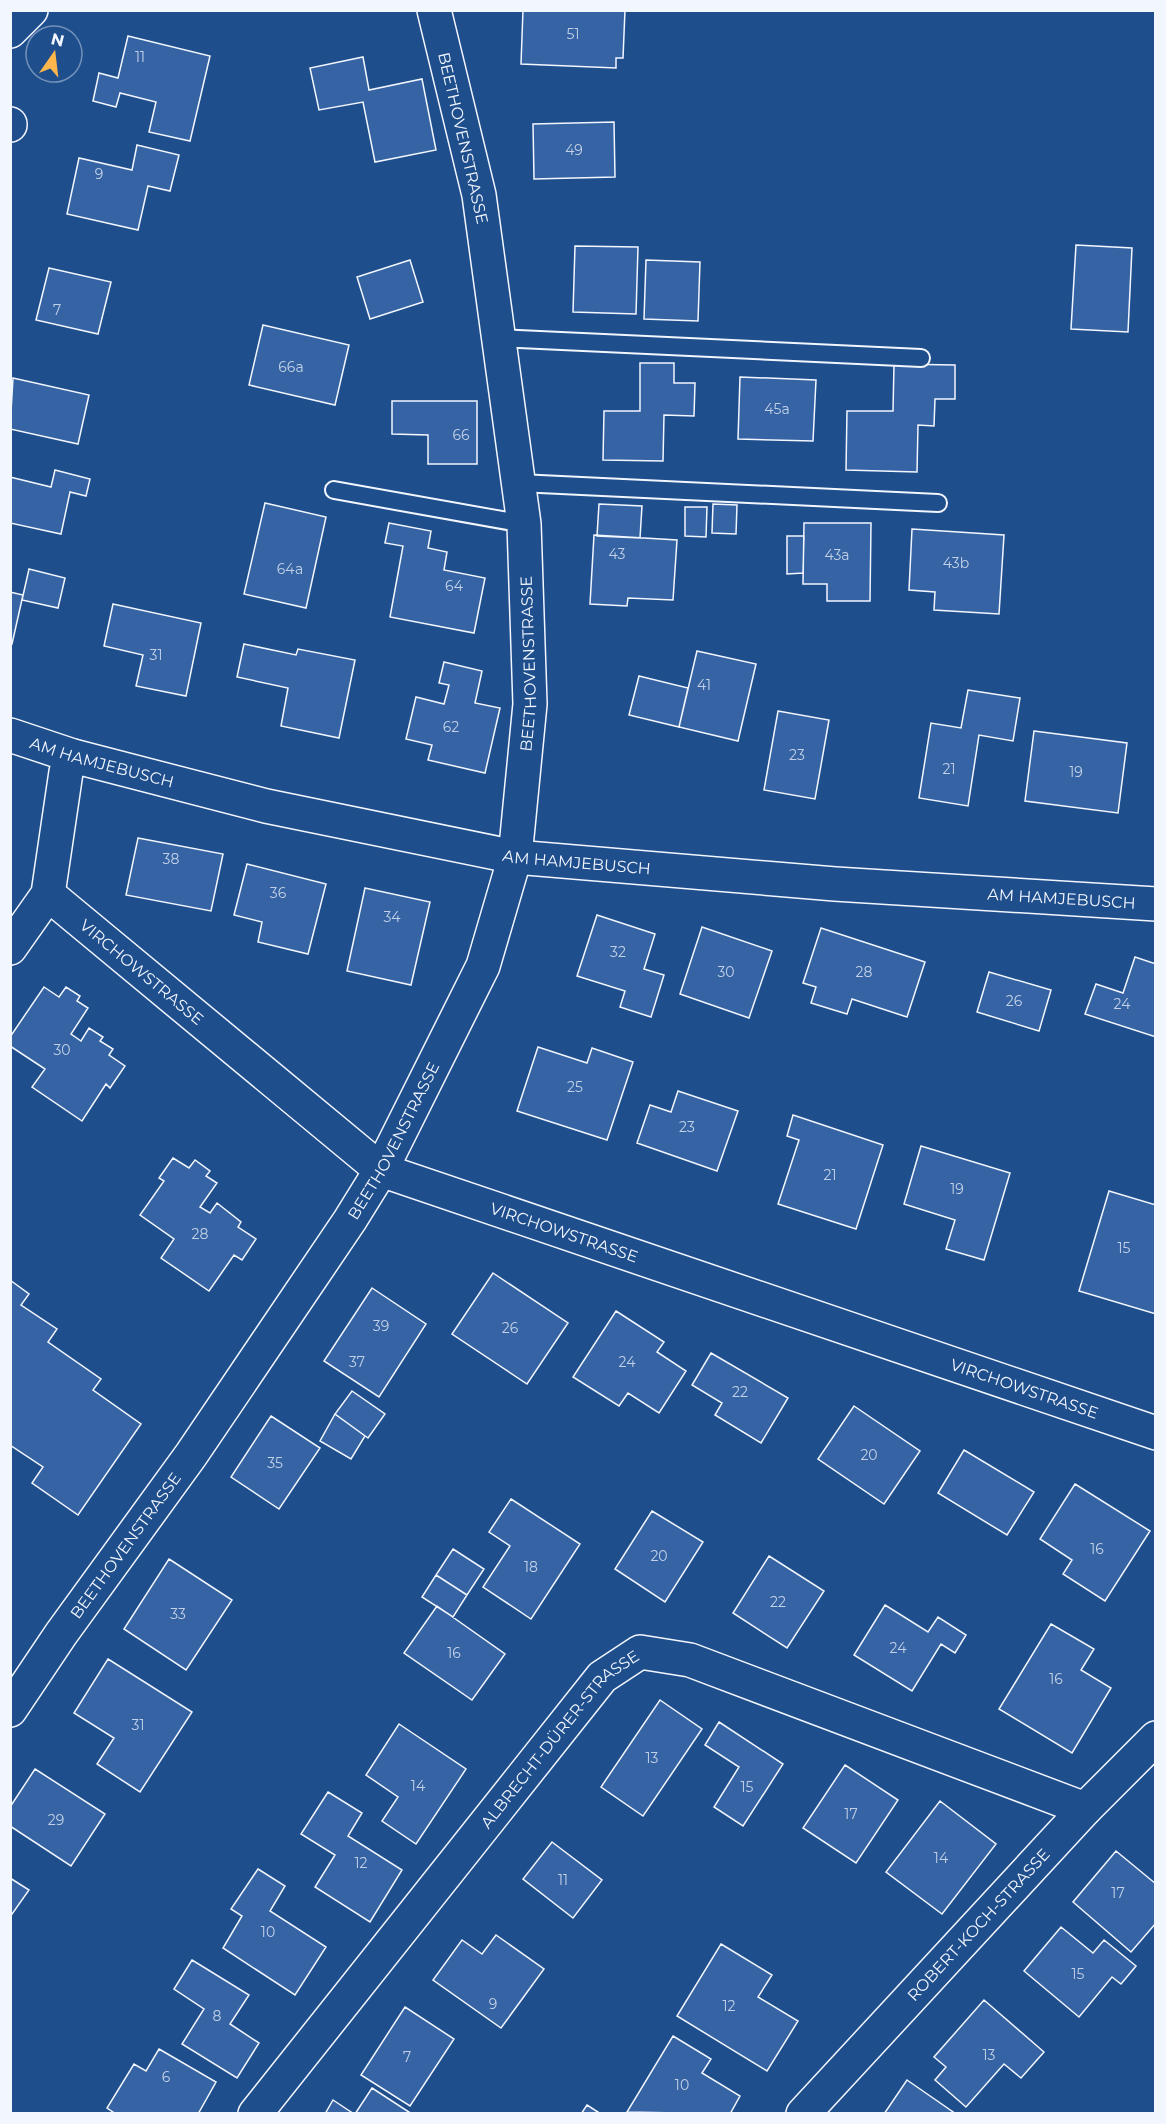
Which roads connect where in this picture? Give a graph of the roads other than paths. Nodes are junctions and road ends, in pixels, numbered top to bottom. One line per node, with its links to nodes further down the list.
1 (31, 10): 3 (street)
2 (434, 10): 4 (street, BEETHOVENSTRASSE)
3 (10, 31)
4 (497, 338): 5 (lane); 6 (street, BEETHOVENSTRASSE)
5 (921, 358)
6 (519, 483): 8 (lane); 9 (street, BEETHOVENSTRASSE)
7 (334, 490): 9 (lane)
8 (938, 503)
9 (524, 524): 12 (street, BEETHOVENSTRASSE)
10 (10, 735): 11 (street, AM HAMJEBUSCH)
11 (73, 756): 12 (street, AM HAMJEBUSCH); 13 (street)
12 (515, 857): 14 (street, AM HAMJEBUSCH); 16 (street, BEETHOVENSTRASSE)
13 (48, 894): 15 (street); 16 (street, VIRCHOWSTRASSE)
14 (1155, 904)
15 (10, 948)
16 (381, 1170): 17 (street, VIRCHOWSTRASSE); 18 (street, BEETHOVENSTRASSE)
17 (1155, 1433)
18 (10, 1710)
19 (1155, 1738): 20 (street, ROBERT-KOCH-STRASSE)
20 (1085, 1809): 21 (street, ALBRECHT-DÜRER-STRASSE); 22 (street, ROBERT-KOCH-STRASSE)
21 (255, 2114)
22 (803, 2114)

